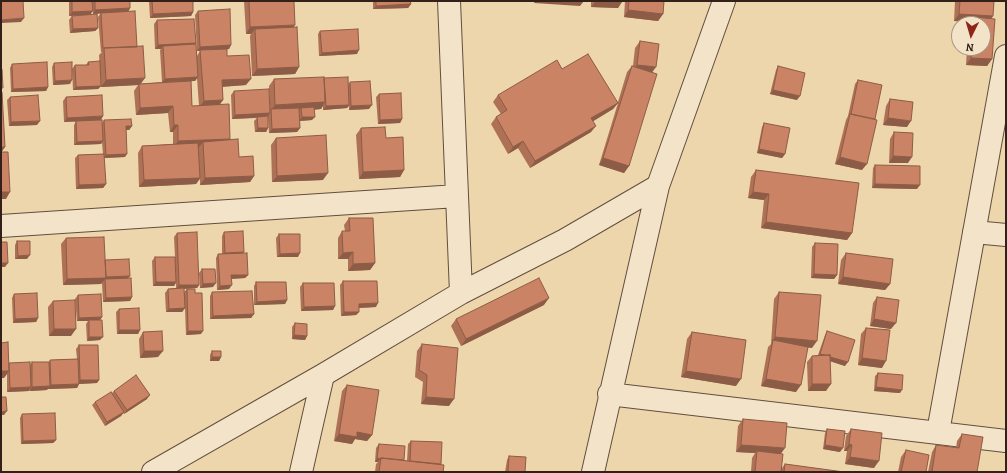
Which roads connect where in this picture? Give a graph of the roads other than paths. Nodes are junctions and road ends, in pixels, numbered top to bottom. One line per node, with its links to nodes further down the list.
1 (449, 1): 5 (street)
2 (724, 1): 4 (street)
3 (1006, 56): 7 (street)
4 (658, 186): 9 (street); 11 (street)
5 (457, 196): 6 (street); 9 (street)
6 (1, 226)
7 (974, 232): 8 (street); 12 (street)
8 (1006, 234)
9 (461, 293): 10 (street)
10 (323, 375): 14 (street); 15 (street)
11 (609, 394): 12 (street); 16 (street)
12 (938, 432): 13 (street)
13 (1006, 441)
14 (153, 472)
15 (301, 472)
16 (592, 472)

